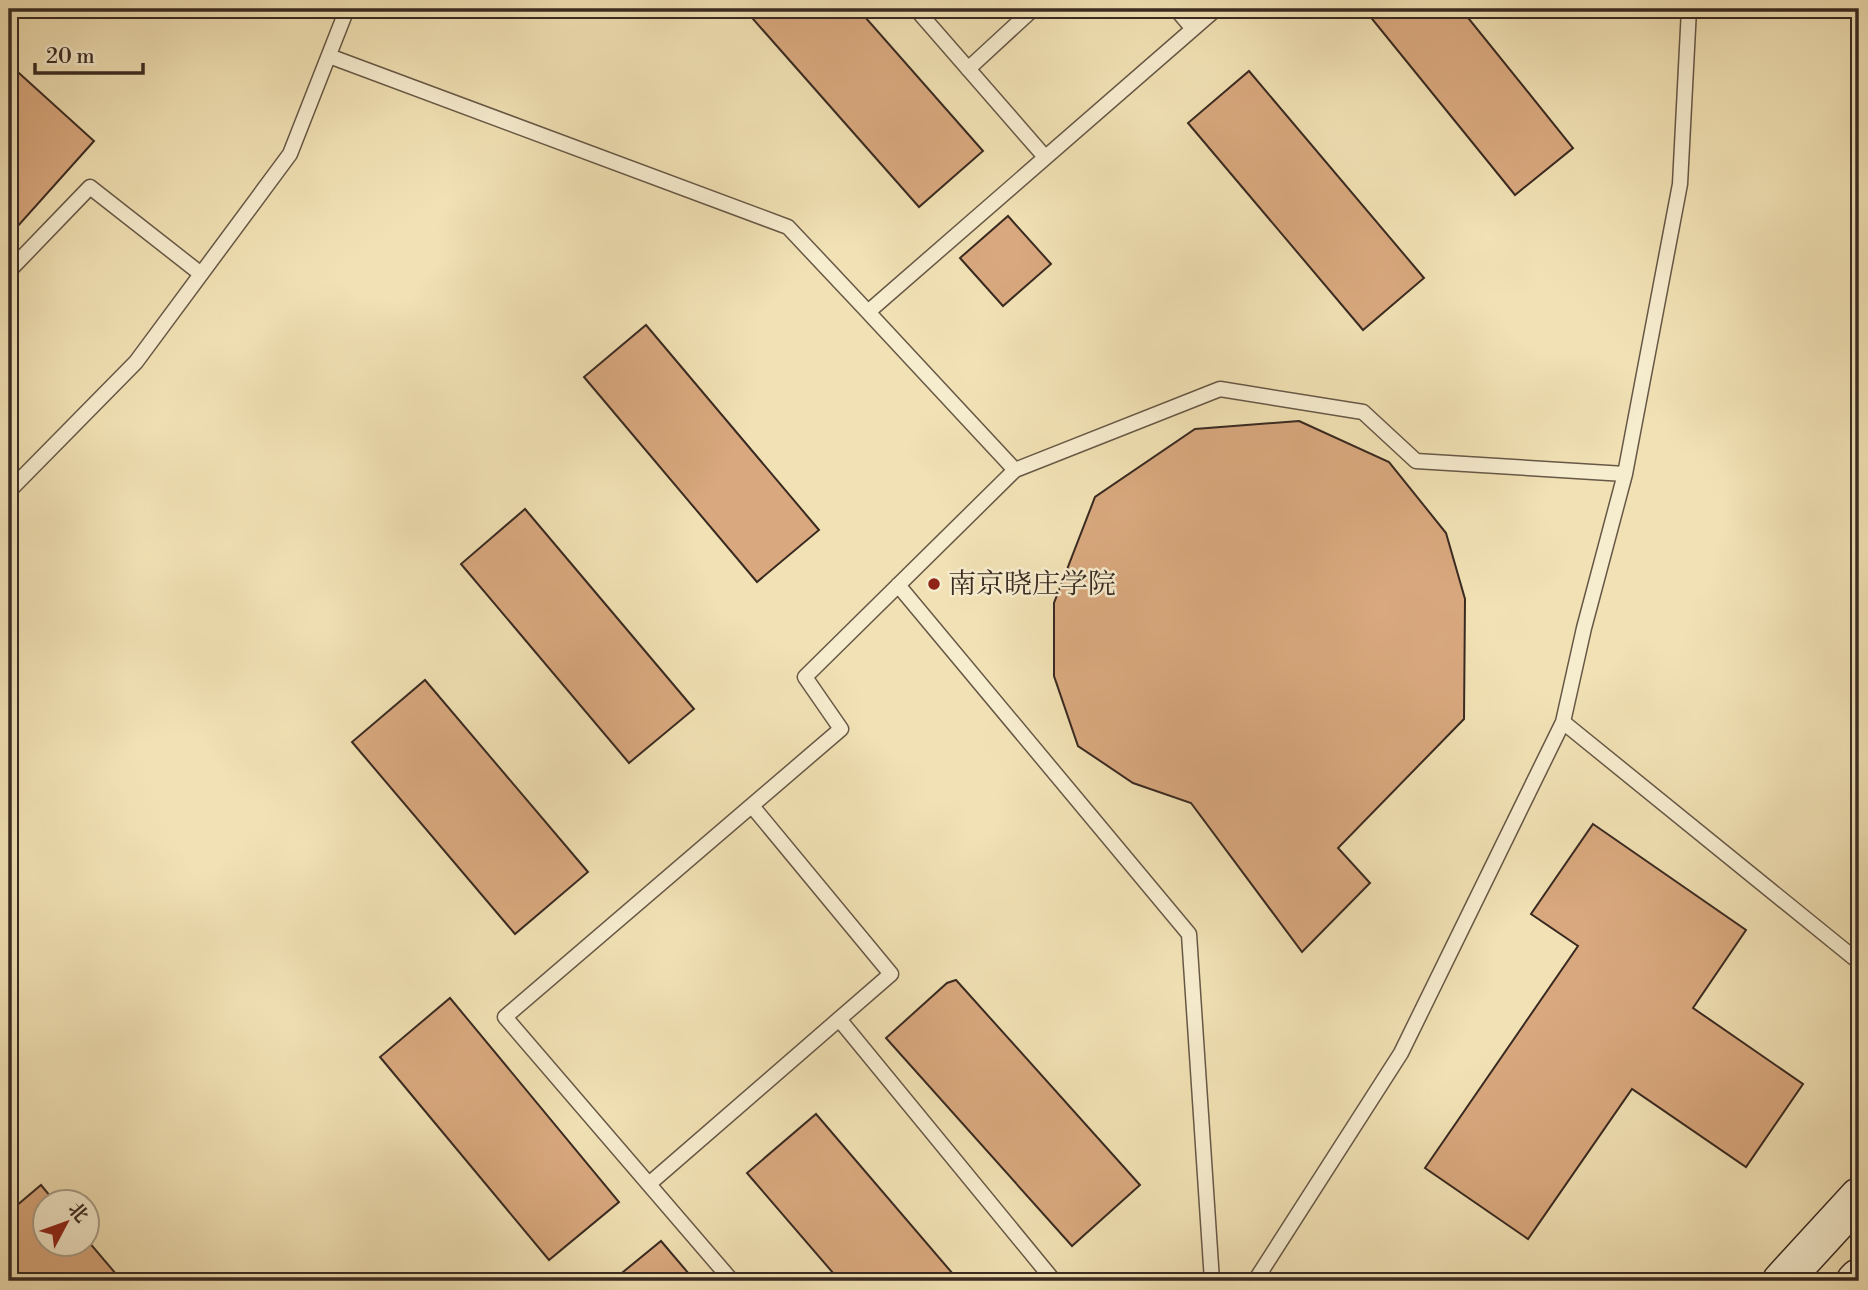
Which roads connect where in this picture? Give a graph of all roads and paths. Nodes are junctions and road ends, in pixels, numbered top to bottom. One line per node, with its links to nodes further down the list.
1 (347, 9): 8 (lane)
2 (916, 9): 9 (lane)
3 (1032, 9): 9 (lane)
4 (1177, 9): 7 (lane)
5 (1216, 9): 7 (lane)
6 (1689, 9): 15 (lane)
7 (1193, 29): 10 (lane)
8 (329, 56): 12 (lane); 13 (lane)
9 (968, 69): 10 (lane)
10 (1045, 157): 13 (lane)
11 (9, 271): 12 (lane)
12 (201, 274): 16 (lane)
13 (867, 312): 14 (lane)
14 (1015, 470): 15 (lane); 17 (lane)
15 (1625, 474): 18 (lane)
16 (9, 491)
17 (898, 585): 19 (lane); 26 (lane)
18 (1563, 722): 20 (lane); 27 (lane)
19 (752, 806): 21 (lane); 22 (lane)
20 (1859, 962)
21 (839, 1019): 22 (lane); 25 (lane)
22 (649, 1184): 24 (lane)
23 (1859, 1197): 28 (street)
24 (732, 1281)
25 (1054, 1281)
26 (1212, 1281)
27 (1255, 1281)
28 (1782, 1281)

